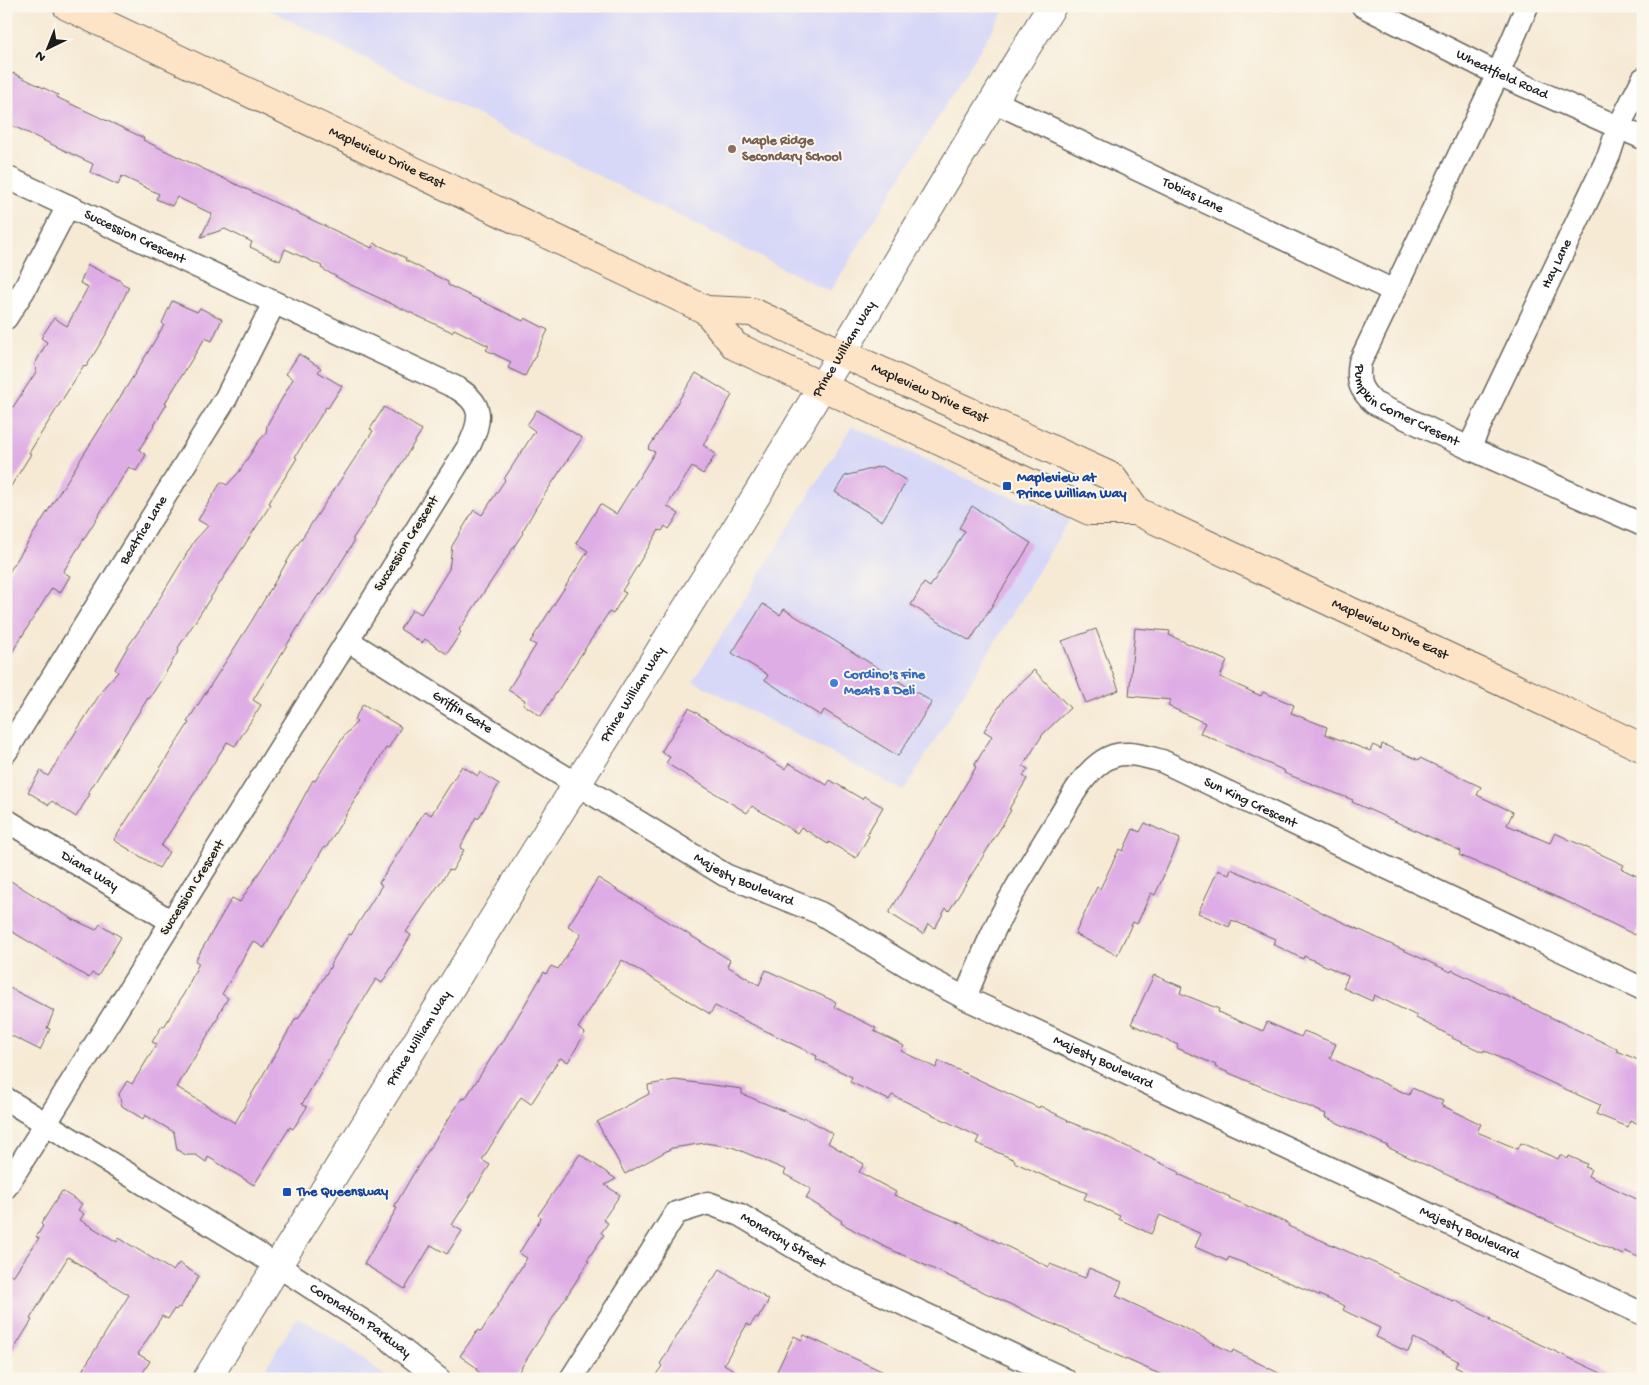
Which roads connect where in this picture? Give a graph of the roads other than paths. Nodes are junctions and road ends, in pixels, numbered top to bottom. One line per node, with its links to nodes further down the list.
1 (67, 6): 14 (main road, Mapleview Drive East)
2 (1052, 6): 7 (street, Prince William Way)
3 (1363, 6): 5 (street, Wheatfield Road)
4 (1527, 6): 5 (street, Pumpkin Corner Cresent)
5 (1498, 74): 8 (street, Wheatfield Road); 12 (street, Pumpkin Corner Cresent)
6 (1643, 79): 8 (street, Hay Lane)
7 (993, 101): 12 (street, Tobias Lane); 16 (street, Prince William Way)
8 (1618, 128): 9 (street, Wheatfield Road); 18 (street, Hay Lane)
9 (1643, 138)
10 (6, 177): 11 (street, Succession Crescent)
11 (68, 206): 13 (street, Succession Crescent); 15 (street)
12 (1394, 291): 18 (street, Pumpkin Corner Cresent)
13 (274, 303): 21 (street, Succession Crescent); 23 (street, Beatrice Lane)
14 (706, 310): 16 (main road, Mapleview Drive East); 17 (main road, Mapleview Drive East)
15 (6, 318)
16 (842, 354): 17 (street, Prince William Way); 19 (main road, Mapleview Drive East)
17 (823, 386): 19 (main road, Mapleview Drive East); 24 (street, Prince William Way)
18 (1469, 448): 20 (street, Pumpkin Corner Cresent)
19 (1136, 511): 22 (main road, Mapleview Drive East)
20 (1643, 525)
21 (347, 640): 24 (street, Griffin Gate); 26 (street, Succession Crescent)
22 (1643, 748)
23 (6, 752)
24 (578, 785): 28 (street, Majesty Boulevard); 32 (street, Prince William Way)
25 (6, 820): 26 (street, Diana Way)
26 (172, 922): 30 (street, Succession Crescent)
27 (1643, 989): 28 (street, Sun King Crescent)
28 (966, 998): 33 (street, Majesty Boulevard)
29 (6, 1099): 30 (street)
30 (46, 1124): 31 (street, Succession Crescent); 32 (street)
31 (6, 1187)
32 (278, 1266): 34 (street, Prince William Way); 35 (street, Coronation Parkway)
33 (1643, 1314)
34 (207, 1379)
35 (439, 1379)
36 (571, 1379): 37 (street, Monarchy Street)
37 (1064, 1379)

